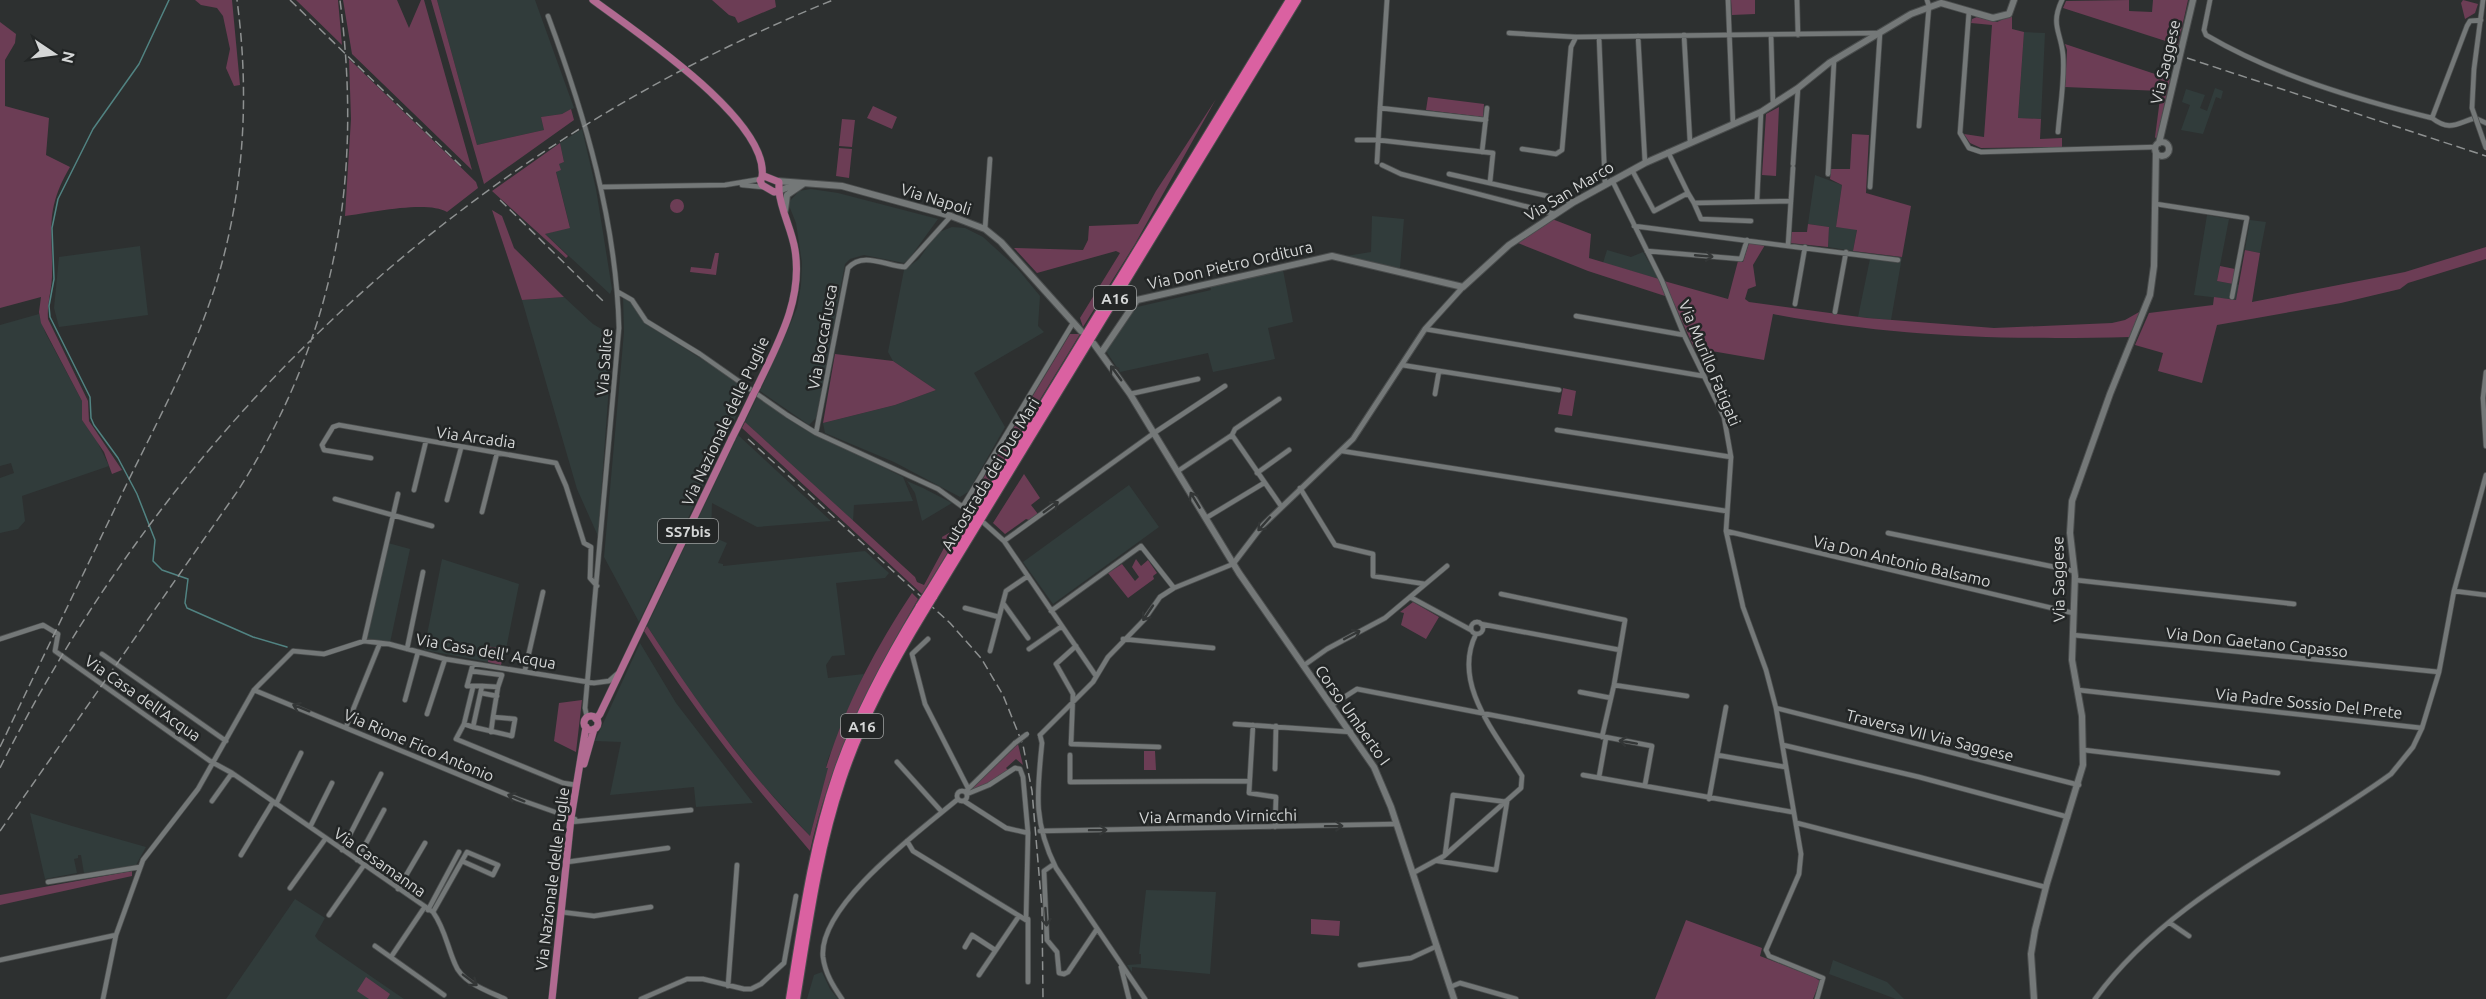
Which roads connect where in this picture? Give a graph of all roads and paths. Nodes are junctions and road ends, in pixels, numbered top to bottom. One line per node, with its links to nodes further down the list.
1 (593, 0): 49 (main road)
2 (1290, 0): 150 (highway, Autostrada dei Due Mari / A16)
3 (1297, 0): 150 (highway, Autostrada dei Due Mari / A16)
4 (1387, 0): 28 (street)
5 (1728, 0): 22 (street)
6 (1797, 0): 20 (street)
7 (2014, 0): 13 (main road)
8 (2062, 0): 37 (street)
9 (2192, 0): 36 (main road, Via Saggese)
10 (2210, 0): 31 (street)
11 (2483, 0): 15 (street)
12 (1928, 3): 13 (main road); 17 (main road, Via San Marco); 35 (street)
13 (1969, 10): 42 (street)
14 (548, 16): 62 (street, Via Salice)
15 (2481, 20): 31 (street); 43 (street, bridge)
16 (1509, 33): 23 (street)
17 (1880, 33): 20 (street); 25 (main road, Via San Marco); 63 (street)
18 (1684, 34): 21 (street); 22 (street); 40 (street)
19 (1771, 35): 20 (street); 22 (street); 27 (street)
20 (1798, 35)
21 (1638, 36): 24 (street); 50 (street)
22 (1730, 36): 34 (street)
23 (1576, 37): 24 (street); 44 (street)
24 (1599, 37): 61 (street)
25 (1834, 60): 26 (main road, Via San Marco); 54 (street)
26 (1798, 88): 27 (main road, Via San Marco); 67 (street)
27 (1773, 105): 30 (main road, Via San Marco)
28 (1380, 108): 32 (street); 39 (street)
29 (1487, 108): 32 (street)
30 (1761, 112): 34 (main road, Via San Marco); 66 (street)
31 (2432, 118): 33 (street)
32 (1486, 120): 45 (street)
33 (2486, 123)
34 (1733, 124): 40 (main road, Via San Marco)
35 (1919, 126)
36 (2163, 130): 41 (main road); 42 (main road, Via Saggese)
37 (2058, 132)
38 (1357, 140): 39 (street)
39 (1378, 140): 45 (street); 72 (street)
40 (1690, 142): 46 (main road, Via San Marco)
41 (2168, 145): 42 (main road); 47 (main road)
42 (2157, 147): 47 (main road); 51 (main road)
43 (2486, 148)
44 (1521, 149)
45 (1482, 152): 58 (street)
46 (1668, 152): 50 (main road, Via San Marco); 65 (street)
47 (2163, 156): 51 (main road)
48 (990, 159): 77 (street)
49 (760, 160): 55 (main road); 56 (main road)
50 (1645, 163): 52 (main road, Via San Marco)
51 (2158, 165): 70 (main road, Via Saggese)
52 (1632, 170): 57 (main road, Via San Marco); 65 (street)
53 (1449, 174): 58 (street)
54 (1828, 174)
55 (761, 178): 56 (main road); 60 (street, Via Napoli); 64 (main road)
56 (774, 180): 59 (main road, Via Napoli); 64 (main road)
57 (1612, 180): 61 (main road, Via San Marco); 76 (street, Via Murillo Fatigati)
58 (1490, 182): 68 (street)
59 (807, 183): 64 (main road, Via Napoli); 71 (main road); 73 (main road, Via Napoli)
60 (739, 184): 62 (street, Via Napoli); 64 (street, Via Napoli)
61 (1605, 184): 68 (main road, Via San Marco)
62 (601, 187): 85 (street, Via Salice)
63 (1870, 187)
64 (774, 190): 71 (main road, Via Nazionale delle Puglie / SS7bis); 75 (main road, Via Nazionale delle Puglie / SS7bis)
65 (1688, 193): 69 (street)
66 (1757, 201): 67 (street); 69 (street)
67 (1791, 201): 79 (street)
68 (1574, 202): 72 (main road, Via San Marco)
69 (1694, 203): 74 (street)
70 (2156, 204): 86 (street); 141 (main road, Via Saggese)
71 (786, 213): 75 (main road, Via Nazionale delle Puglie / SS7bis)
72 (1555, 214): 84 (main road, Via San Marco)
73 (951, 216): 77 (main road, Via Napoli); 107 (street, Via Boccafusca)
74 (1751, 221)
75 (788, 224): 181 (main road, Via Nazionale delle Puglie / SS7bis, bridge)
76 (1634, 226): 78 (street); 81 (street, Via Murillo Fatigati)
77 (985, 229): 90 (main road, Via Napoli)
78 (1747, 240): 79 (street); 81 (street, one-way to 78)
79 (1788, 246): 80 (street)
80 (1805, 247): 82 (street); 87 (street)
81 (1647, 251): 93 (street, Via Murillo Fatigati)
82 (1846, 252): 83 (street); 88 (street)
83 (1898, 260)
84 (1463, 287): 91 (street, Via San Marco); 95 (main road, Via Don Pietro Orditura)
85 (618, 292): 107 (street); 146 (street, Via Salice)
86 (2232, 297)
87 (1795, 304)
88 (1835, 312)
89 (1576, 316): 93 (street)
90 (1073, 322): 92 (main road, Via Napoli); 127 (street)
91 (1425, 329): 96 (street, Via San Marco); 99 (street)
92 (1082, 332)
93 (1684, 335): 99 (street, Via Murillo Fatigati)
94 (1094, 344): 95 (main road)
95 (1101, 353): 103 (main road, one-way to 95)
96 (1402, 365): 97 (street); 114 (street, Via San Marco)
97 (1438, 371): 102 (street); 104 (street)
98 (2486, 372): 111 (street)
99 (1703, 376): 116 (street, Via Murillo Fatigati)
100 (1198, 379): 103 (street)
101 (1225, 386): 108 (street)
102 (1559, 390)
103 (1130, 394): 108 (main road)
104 (1435, 394)
105 (1279, 399): 109 (street)
106 (1557, 430): 116 (street)
107 (816, 433): 127 (street)
108 (1154, 433): 118 (main road); 138 (street, one-way to 108)
109 (1232, 435): 118 (street); 119 (street)
110 (426, 441): 112 (street, Via Arcadia); 117 (street, Via Arcadia); 123 (street)
111 (2486, 446)
112 (461, 448): 115 (street, Via Arcadia); 126 (street)
113 (1289, 450): 119 (street)
114 (1342, 451): 122 (street, Via San Marco); 129 (street)
115 (497, 453): 130 (street); 146 (street, Via Arcadia)
116 (1731, 457): 129 (street, Via Murillo Fatigati)
117 (371, 458)
118 (1178, 471): 133 (main road, one-way to 118)
119 (1257, 473): 121 (street)
120 (2486, 475): 148 (street, Via Padre Sossio Del Prete)
121 (1264, 483): 128 (street); 133 (street)
122 (1300, 488): 128 (street, Via San Marco); 145 (street)
123 (414, 490)
124 (398, 494): 132 (street)
125 (335, 499): 132 (street)
126 (447, 500)
127 (963, 506): 131 (street)
128 (1281, 506): 139 (street, Via San Marco, one-way to 139)
129 (1726, 511): 136 (street, Via Murillo Fatigati)
130 (482, 512)
131 (971, 513)
132 (392, 516): 135 (street); 169 (street)
133 (1206, 518): 139 (main road)
134 (984, 523): 138 (street)
135 (432, 526)
136 (1726, 531): 158 (street, Via Don Antonio Balsamo); 203 (street, Via Murillo Fatigati)
137 (1888, 532): 141 (street)
138 (1004, 541): 143 (street)
139 (1233, 564): 147 (street); 182 (main road, Corso Umberto I)
140 (1447, 566): 145 (street)
141 (2074, 571): 144 (main road, Via Saggese)
142 (423, 572): 173 (street)
143 (1028, 576): 154 (street); 157 (street)
144 (2074, 580): 155 (street); 158 (main road, Via Saggese)
145 (1425, 584): 153 (street)
146 (597, 586): 187 (street, Via Salice)
147 (1174, 588): 157 (street); 168 (street, one-way to 168)
148 (2454, 591): 152 (street); 185 (street, Via Padre Sossio Del Prete)
149 (543, 592): 183 (street)
150 (931, 594): 276 (highway, Autostrada dei Due Mari / A16, bridge)
151 (1501, 594): 175 (street)
152 (2486, 595)
153 (1410, 597): 162 (street); 182 (street, one-way to 153)
154 (1003, 603): 159 (street); 165 (street)
155 (2294, 604)
156 (965, 608): 159 (street)
157 (1051, 611): 161 (street)
158 (2073, 613): 164 (main road, Via Saggese)
159 (999, 618): 176 (street)
160 (1480, 624): 162 (street); 163 (street); 175 (street)
161 (1062, 626): 171 (street); 174 (street)
162 (1471, 630): 163 (street)
163 (1476, 634): 205 (street)
164 (2073, 634): 185 (street, Via Don Gaetano Capasso); 193 (main road, Via Saggese)
165 (1028, 638)
166 (0, 639): 229 (street, Via Casa dell'Acqua)
167 (928, 639): 242 (street)
168 (1123, 639): 172 (street); 186 (street)
169 (364, 641): 170 (street, Via Casa dell' Acqua); 192 (street, Via Casa dell' Acqua)
170 (380, 643): 173 (street, Via Casa dell' Acqua); 214 (street)
171 (1076, 646): 186 (street); 200 (street)
172 (1213, 648)
173 (407, 649): 177 (street, Via Casa dell' Acqua)
174 (1029, 649)
175 (1620, 650): 188 (street)
176 (990, 651)
177 (418, 652): 179 (street, Via Casa dell' Acqua); 199 (street)
178 (102, 654): 221 (street)
179 (445, 659): 180 (street, Via Casa dell' Acqua); 204 (street)
180 (473, 664): 183 (street, Via Casa dell' Acqua); 184 (street)
181 (624, 665): 187 (street); 208 (main road, Via Nazionale delle Puglie / SS7bis)
182 (1303, 666): 201 (main road, Corso Umberto I)
183 (525, 670): 187 (street, Via Casa dell' Acqua)
184 (471, 671): 190 (street); 191 (street)
185 (2439, 672): 216 (street, Via Padre Sossio Del Prete)
186 (1096, 675): 200 (street)
187 (588, 682): 207 (street, Via Salice)
188 (1614, 685): 197 (street); 198 (street)
189 (482, 686): 190 (street); 191 (street); 195 (street)
190 (473, 687): 209 (street)
191 (498, 687): 196 (street)
192 (254, 690): 214 (street, Via Rione Fico Antonio, one-way to 192); 221 (street, Via Casa dell'Acqua)
193 (2078, 690): 216 (street, Via Padre Sossio Del Prete); 224 (main road, Via Saggese)
194 (1580, 692): 198 (street)
195 (481, 693): 196 (street); 213 (street)
196 (497, 696): 206 (street)
197 (1687, 696)
198 (1611, 698): 220 (street)
199 (405, 700)
200 (1074, 702): 219 (street); 223 (street)
201 (1332, 705): 205 (street); 218 (main road, Corso Umberto I)
202 (1726, 707): 227 (street)
203 (1776, 708): 222 (street, Via Murillo Fatigati); 241 (street, Traversa VII Via Saggese)
204 (427, 714)
205 (1485, 716): 220 (street); 246 (street)
206 (493, 717): 217 (street); 217 (street)
207 (588, 717): 208 (main road); 215 (main road, SS7bis)
208 (596, 719): 215 (main road, SS7bis)
209 (464, 724): 213 (street); 239 (street)
210 (1235, 724): 211 (street)
211 (1253, 725): 212 (street); 237 (street)
212 (1276, 726): 218 (street); 231 (street)
213 (473, 727): 217 (street)
214 (346, 728): 253 (street, Via Rione Fico Antonio, one-way to 214)
215 (590, 728): 239 (main road, Via Nazionale delle Puglie / SS7bis); 253 (main road, Via Nazionale delle Puglie / SS7bis)
216 (2422, 728): 289 (street)
217 (490, 732)
218 (1351, 732): 255 (main road, Corso Umberto I)
219 (1040, 735): 242 (street, bridge); 258 (street)
220 (1604, 738): 236 (street); 240 (street, one-way to 220)
221 (226, 741): 229 (street, Via Casa dell'Acqua)
222 (1783, 745): 230 (street, Via Murillo Fatigati); 252 (street)
223 (1159, 747)
224 (2084, 750): 233 (street); 241 (main road, Via Saggese)
225 (301, 753): 247 (street)
226 (1070, 754): 237 (street)
227 (1717, 756): 230 (street); 243 (street)
228 (897, 762): 250 (street)
229 (214, 763): 232 (street, Via Casamanna); 275 (street)
230 (1785, 767): 251 (street, Via Murillo Fatigati)
231 (1275, 769)
232 (232, 772): 245 (street); 247 (street, Via Casamanna)
233 (2278, 773)
234 (381, 774): 264 (street)
235 (1583, 774): 236 (street)
236 (1599, 777): 240 (street)
237 (1249, 781): 257 (street)
238 (332, 783): 256 (street)
239 (576, 785): 253 (main road, Via Nazionale delle Puglie / SS7bis)
240 (1645, 785): 243 (street)
241 (2079, 785): 252 (main road, Via Saggese)
242 (966, 791): 244 (street); 244 (street); 259 (street)
243 (1709, 799): 251 (street)
244 (961, 800): 250 (street); 259 (street)
245 (212, 801)
246 (1506, 802): 267 (street); 267 (street); 270 (street)
247 (275, 803): 256 (street, Via Casamanna); 266 (street)
248 (384, 810): 268 (street)
249 (691, 810): 253 (street)
250 (942, 812): 261 (street)
251 (1792, 812): 254 (street, Via Murillo Fatigati)
252 (2068, 817): 279 (main road, Via Saggese)
253 (573, 820): 271 (main road, Via Nazionale delle Puglie / SS7bis)
254 (1797, 823): 279 (street); 318 (street, Via Murillo Fatigati)
255 (1396, 824): 257 (street, Via Armando Virnicchi, one-way to 255); 277 (main road, Corso Umberto I)
256 (310, 827): 260 (street, Via Casamanna)
257 (1275, 827): 258 (street, Via Armando Virnicchi, one-way to 257)
258 (1040, 831): 272 (street)
259 (1028, 833): 288 (street)
260 (326, 838): 264 (street, Via Casamanna); 280 (street)
261 (907, 842): 287 (street); 314 (street)
262 (424, 843): 281 (street)
263 (668, 848): 271 (street)
264 (342, 850): 268 (street, Via Casamanna)
265 (459, 852): 284 (street)
266 (241, 855)
267 (1444, 856): 270 (street)
268 (357, 860): 273 (street, Via Casamanna)
269 (462, 861): 269 (street); 284 (street)
270 (1438, 861): 277 (street)
271 (569, 862): 285 (main road, Via Nazionale delle Puglie / SS7bis)
272 (1054, 864): 290 (street); 290 (street, one-way to 290)
273 (364, 865): 281 (street, Via Casamanna); 286 (street)
274 (737, 865): 303 (street)
275 (140, 867): 278 (street); 291 (street)
276 (815, 871): 312 (highway, Autostrada dei Due Mari / A16); 313 (highway, Autostrada dei Due Mari / A16)
277 (1413, 873): 294 (main road, Corso Umberto I)
278 (48, 882)
279 (2045, 887): 319 (main road, Via Saggese)
280 (290, 888)
281 (398, 889): 284 (street, Via Casamanna)
282 (796, 896): 303 (street)
283 (651, 907): 285 (street)
284 (428, 910): 297 (street); 309 (street, Via Casamanna, one-way to 309)
285 (563, 912): 310 (main road, Via Nazionale delle Puglie / SS7bis)
286 (329, 915)
287 (1018, 916): 288 (street); 296 (street)
288 (1026, 920): 302 (street)
289 (2170, 923): 292 (street); 320 (street)
290 (1097, 929): 300 (street)
291 (116, 935): 298 (street); 308 (street)
292 (2189, 936)
293 (375, 946): 297 (street)
294 (1437, 946): 299 (street); 304 (main road, Corso Umberto I)
295 (965, 947): 296 (street)
296 (995, 950): 301 (street)
297 (391, 957): 306 (street)
298 (0, 960)
299 (1360, 964)
300 (1120, 965): 305 (street); 307 (street)
301 (979, 975)
302 (1028, 982)
303 (728, 986): 311 (street)
304 (1450, 987): 316 (main road, Corso Umberto I); 317 (street)
305 (1138, 988): 307 (street); 315 (street)
306 (444, 995)
307 (1128, 996)
308 (103, 999)
309 (505, 999)
310 (554, 999)
311 (641, 999)
312 (790, 999)
313 (796, 999)
314 (842, 999)
315 (1145, 999)
316 (1454, 999)
317 (1516, 999)
318 (1817, 999)
319 (2034, 999)
320 (2095, 999)

